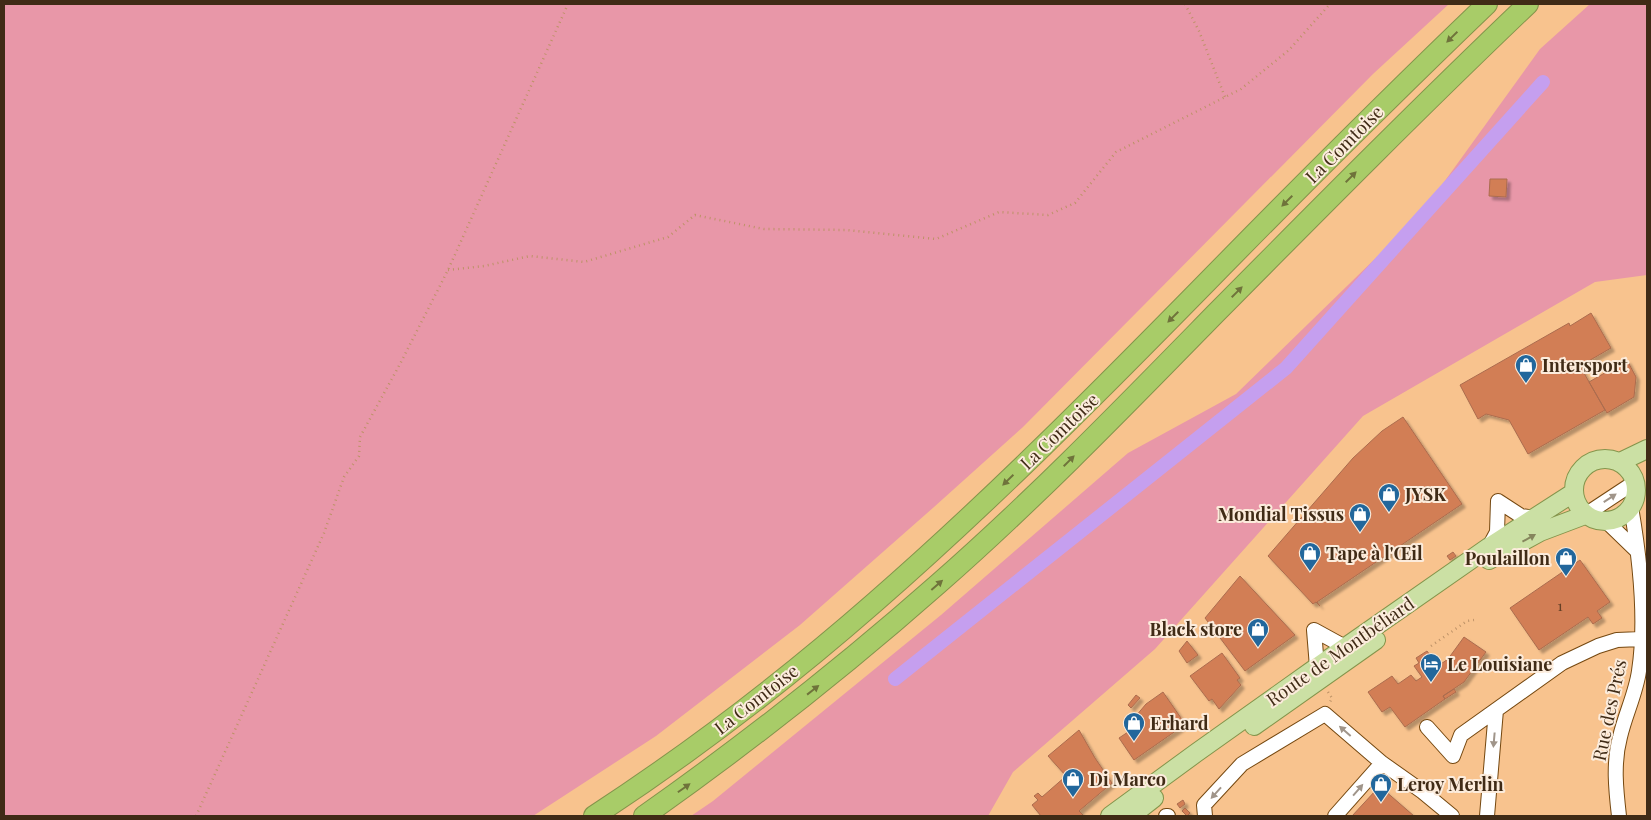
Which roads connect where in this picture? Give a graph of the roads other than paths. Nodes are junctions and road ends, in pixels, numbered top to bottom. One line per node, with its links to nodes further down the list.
1 (1487, 4): 20 (highway, La Comtoise, one-way to 20)
2 (1528, 4): 21 (highway, La Comtoise, one-way to 2)
3 (1647, 449): 4 (main road)
4 (1620, 462): 5 (main road); 6 (main road)
5 (1641, 476): 7 (main road); 8 (street, one-way to 5)
6 (1573, 493): 8 (main road); 9 (main road, Route de Montbéliard)
7 (1631, 507): 10 (main road); 12 (street, Rue des Prés)
8 (1585, 515): 10 (main road); 15 (main road, Route de Montbéliard, one-way to 8)
9 (1535, 518): 11 (main road, Route de Montbéliard); 11 (street)
10 (1607, 522): 12 (street)
11 (1489, 547): 14 (main road, Route de Montbéliard)
12 (1637, 552): 13 (street, Rue des Prés)
13 (1642, 639): 16 (street); 27 (street, Rue des Prés)
14 (1345, 647): 15 (main road, Route de Montbéliard); 15 (street)
15 (1318, 673): 22 (main road, Route de Montbéliard); 23 (main road, Route de Montbéliard)
16 (1496, 710): 17 (street); 26 (street, one-way to 26)
17 (1427, 727)
18 (1382, 763): 19 (street); 24 (street, one-way to 24); 25 (street, one-way to 18)
19 (1451, 815)
20 (594, 816)
21 (644, 816)
22 (1110, 816)
23 (1131, 816)
24 (1205, 816)
25 (1335, 816)
26 (1487, 816)
27 (1619, 816)

